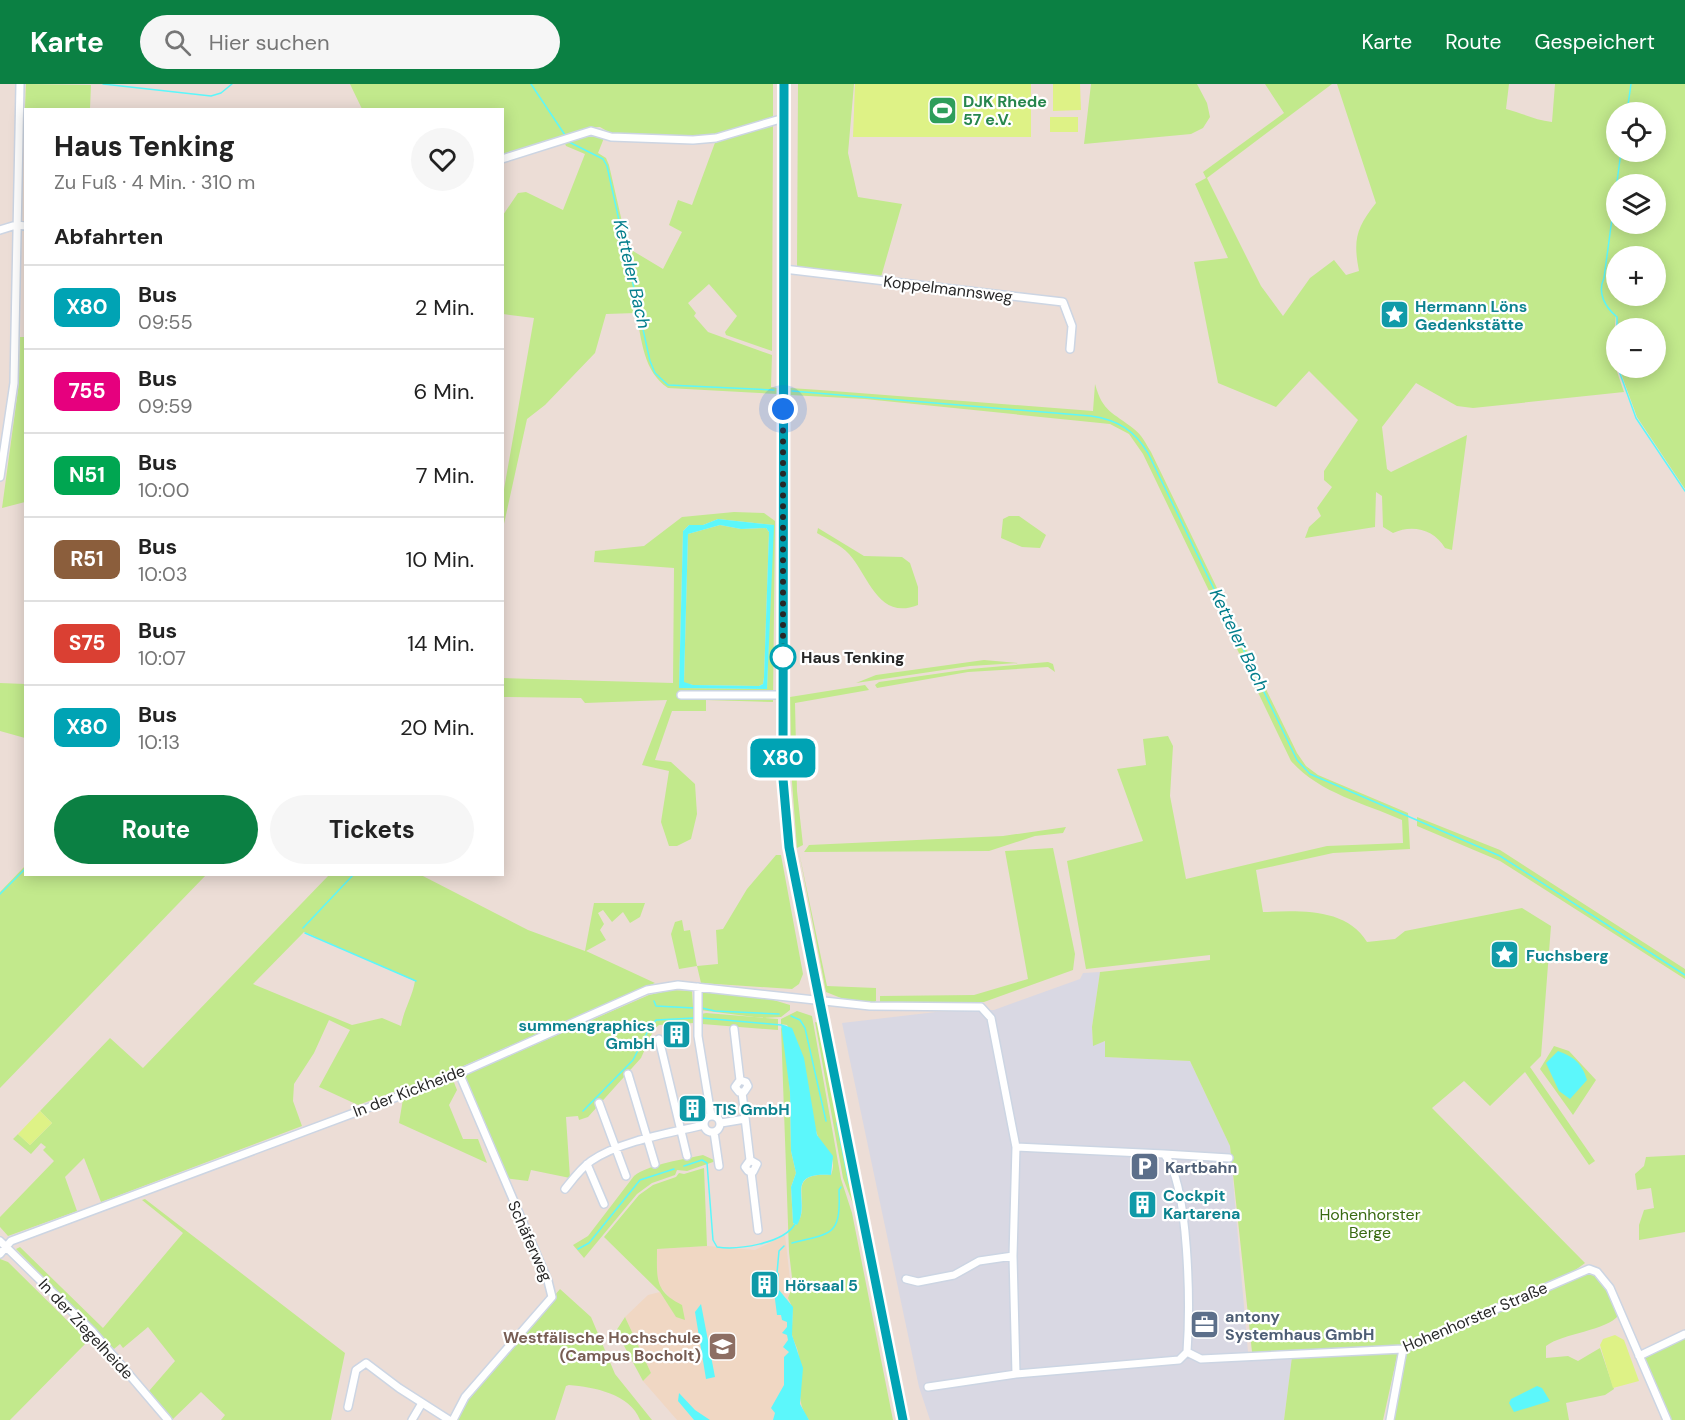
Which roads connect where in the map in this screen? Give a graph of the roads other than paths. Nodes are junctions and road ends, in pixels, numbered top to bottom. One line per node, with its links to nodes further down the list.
1 (20, 84): 5 (street)
2 (784, 84): 3 (main road)
3 (784, 118): 4 (street); 8 (main road)
4 (504, 158)
5 (16, 225): 6 (street); 7 (street); 10 (street)
6 (24, 226)
7 (0, 230)
8 (784, 269): 9 (street, Koppelmannsweg); 12 (main road)
9 (1070, 349)
10 (0, 477)
11 (681, 695): 12 (street)
12 (783, 695): 14 (main road)
13 (698, 987): 14 (street, In der Kickheide); 17 (street, In der Kickheide); 20 (street)
14 (820, 1002): 27 (street, In der Kickheide); 54 (main road)
15 (734, 1029): 21 (street)
16 (659, 1039): 24 (street)
17 (459, 1073): 39 (street, In der Kickheide); 53 (street, Schäferweg)
18 (628, 1074): 26 (street)
19 (599, 1103): 28 (street)
20 (711, 1115): 22 (street); 23 (street)
21 (745, 1119): 22 (street); 38 (street)
22 (721, 1123): 25 (street)
23 (704, 1125): 24 (street); 25 (street)
24 (681, 1130): 26 (street); 30 (street)
25 (714, 1132): 34 (street)
26 (648, 1139): 28 (street); 33 (street)
27 (1016, 1147): 29 (street); 41 (street)
28 (617, 1150): 32 (street); 35 (street)
29 (1164, 1154): 31 (street); 45 (street)
30 (687, 1156)
31 (1229, 1158)
32 (587, 1164): 36 (street); 37 (street)
33 (655, 1164)
34 (719, 1166)
35 (626, 1176)
36 (565, 1189)
37 (604, 1204)
38 (758, 1230)
39 (3, 1243): 40 (street); 51 (street, In der Ziegelheide)
40 (0, 1254)
41 (1013, 1256): 42 (street); 47 (street)
42 (906, 1279)
43 (1685, 1334): 46 (street)
44 (1403, 1349): 45 (street, Hohenhorster Straße); 46 (street, Hohenhorster Straße); 55 (street)
45 (1187, 1352): 47 (street)
46 (1639, 1356): 56 (street, Hohenhorster Straße)
47 (1016, 1374): 48 (street)
48 (928, 1387)
49 (422, 1403): 50 (street, Schäferweg); 52 (street); 53 (street, Schäferweg)
50 (348, 1407)
51 (168, 1420)
52 (412, 1420)
53 (451, 1420)
54 (903, 1420)
55 (1390, 1420)
56 (1667, 1420)

